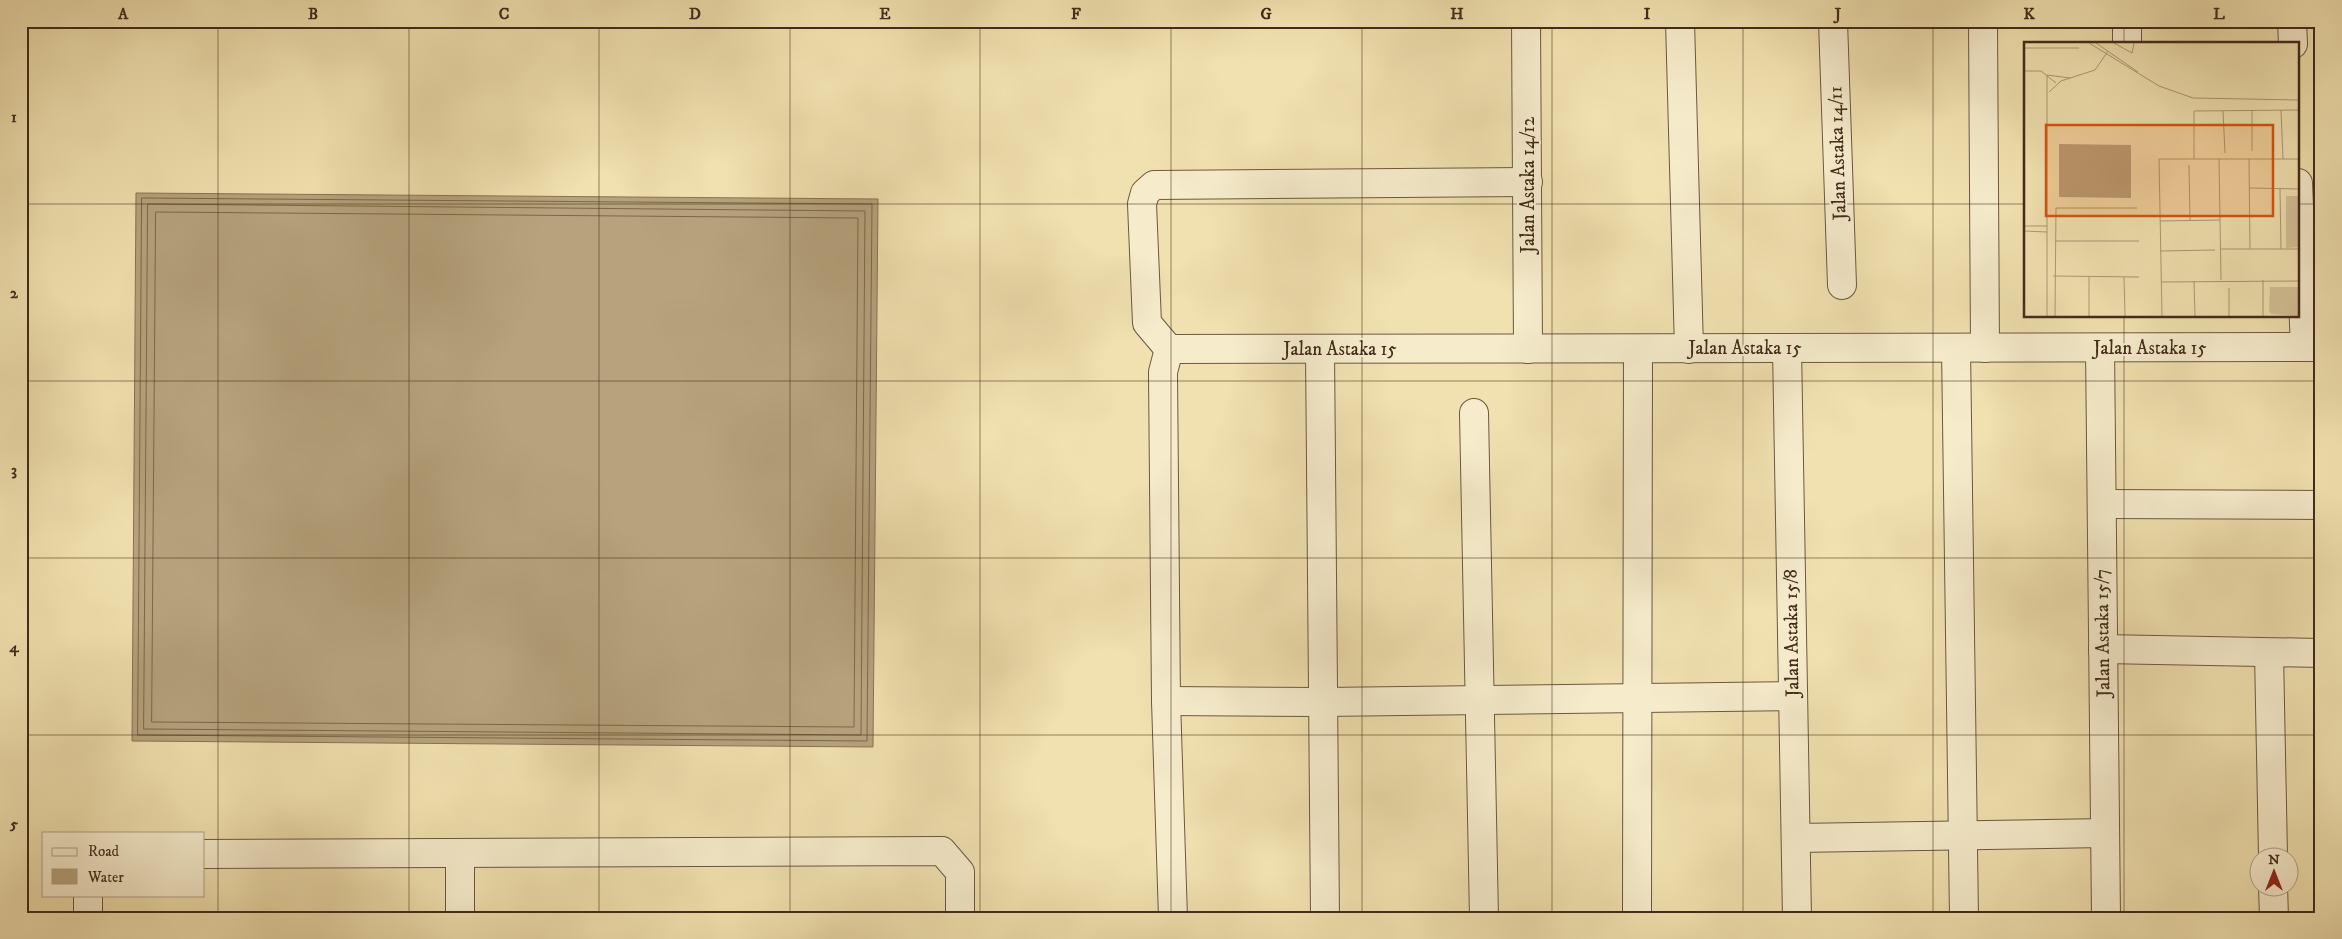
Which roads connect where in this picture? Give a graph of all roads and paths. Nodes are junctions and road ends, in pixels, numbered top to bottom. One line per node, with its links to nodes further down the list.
1 (1526, 21): 9 (street, Jalan Astaka 14/12)
2 (1680, 21): 15 (street)
3 (1833, 21): 11 (street, Jalan Astaka 14/11)
4 (1983, 21): 18 (street)
5 (2126, 21): 7 (street)
6 (2292, 21): 8 (street)
7 (2127, 42)
8 (2293, 42)
9 (1528, 182): 13 (street, Jalan Astaka 14/12); 20 (street)
10 (2300, 205): 12 (street)
11 (1842, 285)
12 (2313, 347): 19 (street, Jalan Astaka 15)
13 (1528, 348): 14 (street, Jalan Astaka 15); 21 (street, Jalan Astaka 15)
14 (1638, 348): 15 (street, Jalan Astaka 15); 29 (street)
15 (1689, 348): 16 (street, Jalan Astaka 15)
16 (1787, 348): 17 (street, Jalan Astaka 15); 28 (street, Jalan Astaka 15/8)
17 (1956, 348): 18 (street, Jalan Astaka 15); 34 (street)
18 (1985, 348): 19 (street, Jalan Astaka 15)
19 (2100, 348): 23 (street, Jalan Astaka 15/7)
20 (1169, 349): 21 (street, Jalan Astaka 15); 31 (street)
21 (1320, 349): 32 (street)
22 (1474, 413): 30 (street)
23 (2102, 504): 24 (street); 25 (street, Jalan Astaka 15/7)
24 (2321, 504)
25 (2103, 649): 26 (street); 33 (street, Jalan Astaka 15/7)
26 (2269, 653): 27 (street); 36 (street)
27 (2321, 653)
28 (1793, 696): 29 (street); 35 (street, Jalan Astaka 15/8)
29 (1638, 697): 30 (street); 47 (street)
30 (1480, 699): 32 (street); 46 (street)
31 (1166, 700): 32 (street); 44 (street)
32 (1322, 702): 45 (street)
33 (2105, 833): 34 (street); 50 (street, Jalan Astaka 15/7)
34 (1963, 835): 35 (street); 49 (street)
35 (1796, 838): 48 (street, Jalan Astaka 15/8)
36 (2273, 846)
37 (460, 853): 38 (street); 42 (street); 43 (street)
38 (205, 854)
39 (88, 896): 41 (street)
40 (2273, 896): 51 (street)
41 (88, 918)
42 (460, 918)
43 (960, 918)
44 (1173, 918)
45 (1325, 918)
46 (1484, 918)
47 (1637, 918)
48 (1797, 918)
49 (1964, 918)
50 (2106, 918)
51 (2274, 918)

